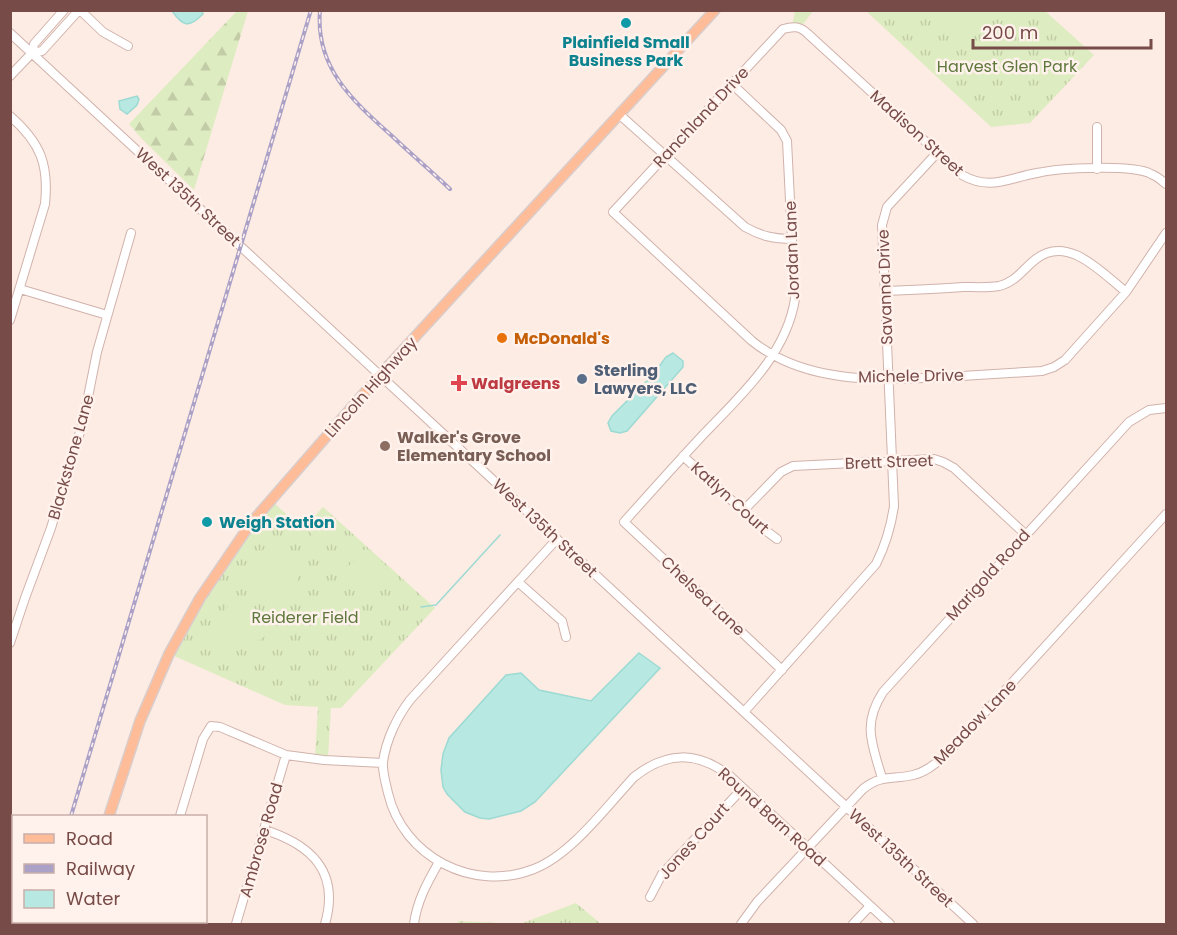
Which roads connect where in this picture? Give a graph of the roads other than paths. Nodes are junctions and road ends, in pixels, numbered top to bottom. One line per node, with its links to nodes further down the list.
1 (64, 10): 7 (street)
2 (80, 10): 6 (street); 7 (street)
3 (715, 10): 10 (main road, Lincoln Highway)
4 (792, 26): 9 (street, Ranchland Drive); 13 (street, Madison Street)
5 (10, 33): 7 (street, West 135th Street)
6 (128, 46)
7 (32, 53): 8 (street); 27 (street, West 135th Street)
8 (10, 76)
9 (732, 84): 14 (street, Ranchland Drive); 20 (street, Jordan Lane)
10 (620, 115): 14 (street); 27 (main road, Lincoln Highway)
11 (10, 116): 21 (street)
12 (1096, 127): 15 (street)
13 (937, 153): 15 (street, Madison Street); 22 (street, Savanna Drive)
14 (666, 156): 17 (street, Ranchland Drive); 20 (street)
15 (1097, 169): 16 (street, Madison Street)
16 (1167, 184)
17 (613, 212): 26 (street, Michele Drive)
18 (132, 233): 24 (street, Blackstone Lane)
19 (1167, 233): 23 (street, Michele Drive)
20 (792, 239): 26 (street, Jordan Lane)
21 (20, 289): 24 (street); 25 (street)
22 (885, 291): 23 (street); 28 (street, Savanna Drive)
23 (1126, 292): 28 (street, Michele Drive)
24 (107, 315): 40 (street, Blackstone Lane)
25 (10, 320)
26 (772, 355): 28 (street, Michele Drive); 30 (street, Jordan Lane)
27 (380, 375): 36 (street, West 135th Street); 48 (main road, Lincoln Highway)
28 (889, 380): 31 (street, Savanna Drive)
29 (1167, 408): 35 (street, Marigold Road)
30 (683, 456): 32 (street, Katlyn Court); 34 (street, Jordan Lane)
31 (892, 462): 32 (street, Brett Street); 35 (street, Brett Street); 41 (street, Savanna Drive)
32 (743, 511): 37 (street, Katlyn Court)
33 (1167, 514): 45 (street, Meadow Lane)
34 (624, 522): 41 (street, Chelsea Lane)
35 (1025, 534): 45 (street, Marigold Road)
36 (557, 539): 38 (street, Round Barn Road); 42 (street, West 135th Street)
37 (777, 539)
38 (518, 582): 39 (street); 44 (street, Round Barn Road)
39 (566, 637)
40 (10, 643)
41 (782, 670): 42 (street, Savanna Drive)
42 (744, 712): 47 (street, West 135th Street)
43 (286, 755): 44 (street); 49 (street); 50 (street, Ambrose Road)
44 (383, 763): 52 (street, Round Barn Road)
45 (882, 778): 47 (street, Meadow Lane)
46 (743, 788): 51 (street, Round Barn Road); 52 (street, Round Barn Road); 53 (street, Jones Court)
47 (846, 807): 51 (street, Meadow Lane); 61 (street, West 135th Street)
48 (109, 815)
49 (180, 815)
50 (265, 830): 55 (street, Ambrose Road); 56 (street)
51 (808, 849): 54 (street, Round Barn Road); 58 (street, Meadow Lane)
52 (439, 862): 57 (street)
53 (650, 897)
54 (870, 906): 59 (street); 60 (street, Round Barn Road)
55 (236, 924)
56 (325, 924)
57 (414, 924)
58 (741, 924)
59 (853, 924)
60 (890, 924)
61 (973, 924)

